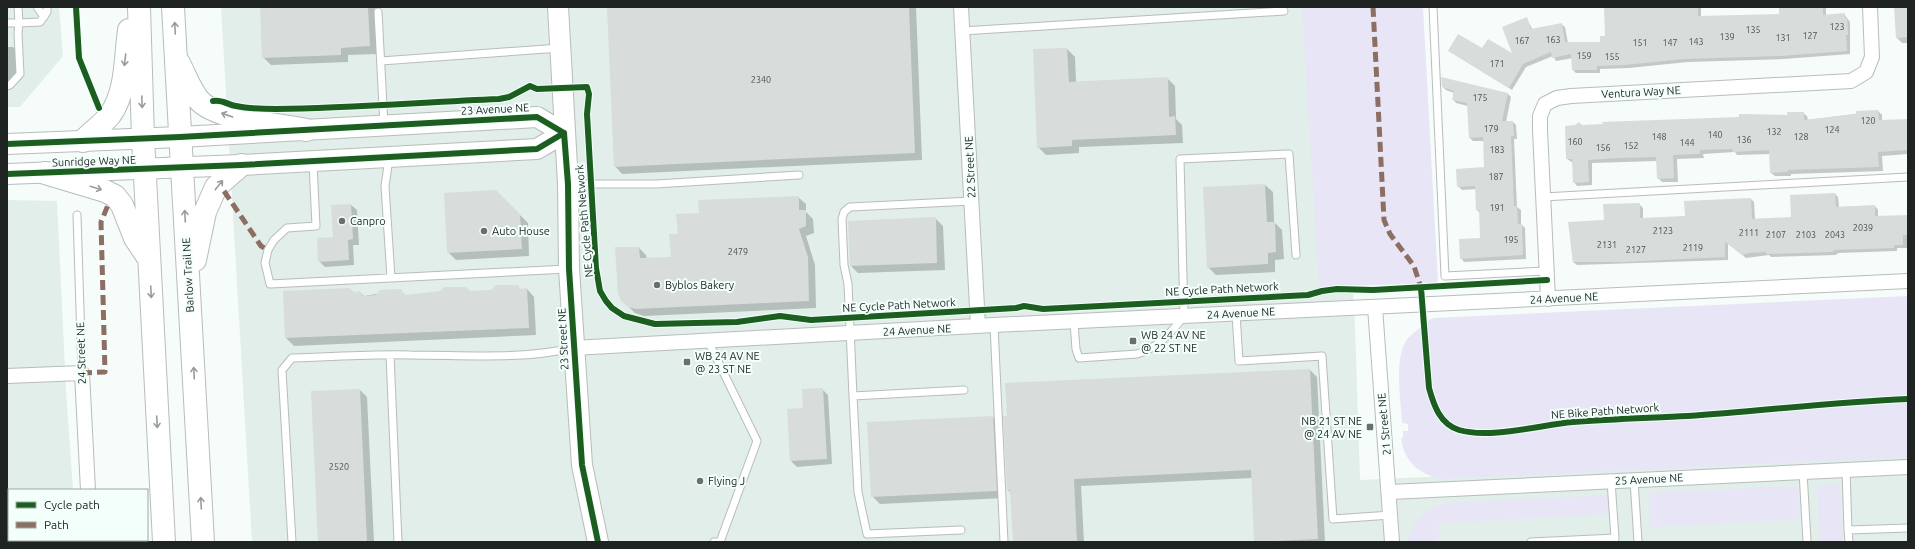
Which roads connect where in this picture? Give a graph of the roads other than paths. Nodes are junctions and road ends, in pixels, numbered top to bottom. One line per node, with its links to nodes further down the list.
1 (18, 7): 15 (lane)
2 (37, 7): 13 (lane)
3 (47, 7): 13 (lane)
4 (132, 7): 26 (main road, one-way to 26)
5 (138, 7): 25 (main road, one-way to 25)
6 (173, 7): 18 (main road, Barlow Trail NE, one-way to 6)
7 (558, 7): 17 (street, 23 Street NE)
8 (960, 7): 16 (street, 22 Street NE)
9 (1433, 7): 44 (lane)
10 (1870, 7): 38 (street, Ventura Way NE)
11 (1284, 11): 16 (lane)
12 (378, 12): 19 (lane)
13 (44, 17): 15 (lane)
14 (7, 23): 15 (lane)
15 (20, 23): 20 (lane)
16 (962, 31): 39 (street, 22 Street NE)
17 (560, 48): 19 (lane); 23 (street, 23 Street NE)
18 (176, 58): 22 (main road, one-way to 18); 24 (main road, Barlow Trail NE)
19 (381, 61): 21 (lane)
20 (7, 86)
21 (384, 125): 22 (street, 23 Avenue NE); 23 (street, 23 Avenue NE)
22 (306, 130): 24 (street, 23 Avenue NE)
23 (564, 133): 28 (street); 37 (street, 23 Street NE)
24 (180, 137): 25 (street, Sunridge Way NE); 31 (main road, Barlow Trail NE)
25 (143, 138): 26 (street, Sunridge Way NE); 32 (main road)
26 (83, 140): 27 (street, Sunridge Way NE)
27 (7, 144)
28 (390, 157): 29 (street); 45 (lane)
29 (313, 161): 30 (street); 45 (lane)
30 (242, 165): 31 (street); 47 (main road, one-way to 30)
31 (182, 167): 32 (street, Sunridge Way NE); 47 (main road, Barlow Trail NE, one-way to 31)
32 (144, 169): 33 (street, Sunridge Way NE); 42 (main road)
33 (45, 173): 34 (street, Sunridge Way NE); 42 (main road, one-way to 42)
34 (7, 174)
35 (799, 175): 37 (lane)
36 (1908, 177): 38 (lane)
37 (568, 184): 43 (street, 23 Street NE)
38 (1543, 197): 44 (street, Ventura Way NE)
39 (972, 201): 53 (street, 22 Street NE); 55 (lane)
40 (77, 215): 59 (lane, 24 Street NE)
41 (1296, 255): 51 (lane)
42 (149, 259): 75 (main road, one-way to 75)
43 (569, 269): 45 (lane); 57 (street, 23 Street NE)
44 (1546, 271): 48 (street, Ventura Way NE)
45 (391, 278)
46 (1908, 281): 48 (street, 24 Avenue NE)
47 (189, 289): 76 (main road, Barlow Trail NE, one-way to 47)
48 (1548, 299): 49 (street, 24 Avenue NE)
49 (1375, 306): 50 (street, 24 Avenue NE); 69 (street, 21 Street NE)
50 (1236, 314): 51 (street, 24 Avenue NE); 70 (lane)
51 (1184, 316): 52 (street, 24 Avenue NE); 52 (lane)
52 (1074, 322): 54 (street, 24 Avenue NE)
53 (978, 326): 54 (street, 24 Avenue NE); 55 (street, 24 Avenue NE)
54 (994, 326): 81 (lane)
55 (850, 333): 56 (street, 24 Avenue NE); 62 (lane)
56 (708, 341): 57 (street, 24 Avenue NE); 80 (lane)
57 (573, 348): 58 (lane); 79 (street, 23 Street NE)
58 (390, 354): 77 (lane); 78 (lane)
59 (82, 373): 60 (street); 68 (street, 24 Street NE)
60 (7, 376)
61 (964, 390): 62 (lane)
62 (853, 396): 72 (lane)
63 (1908, 467): 64 (street, 25 Avenue NE)
64 (1846, 470): 65 (street, 25 Avenue NE); 73 (lane)
65 (1803, 472): 66 (street, 25 Avenue NE); 74 (lane)
66 (1634, 480): 67 (street, 25 Avenue NE); 84 (lane)
67 (1611, 481): 69 (street, 25 Avenue NE); 83 (lane)
68 (88, 489)
69 (1390, 492): 70 (street, 21 Street NE)
70 (1391, 515): 82 (street, 21 Street NE)
71 (1908, 528): 73 (lane)
72 (961, 530)
73 (1848, 530): 85 (lane)
74 (1807, 541)
75 (164, 542)
76 (203, 542)
77 (292, 542)
78 (398, 542)
79 (598, 542)
80 (714, 542)
81 (1004, 542)
82 (1392, 542)
83 (1530, 542)
84 (1638, 542)
85 (1849, 542)

